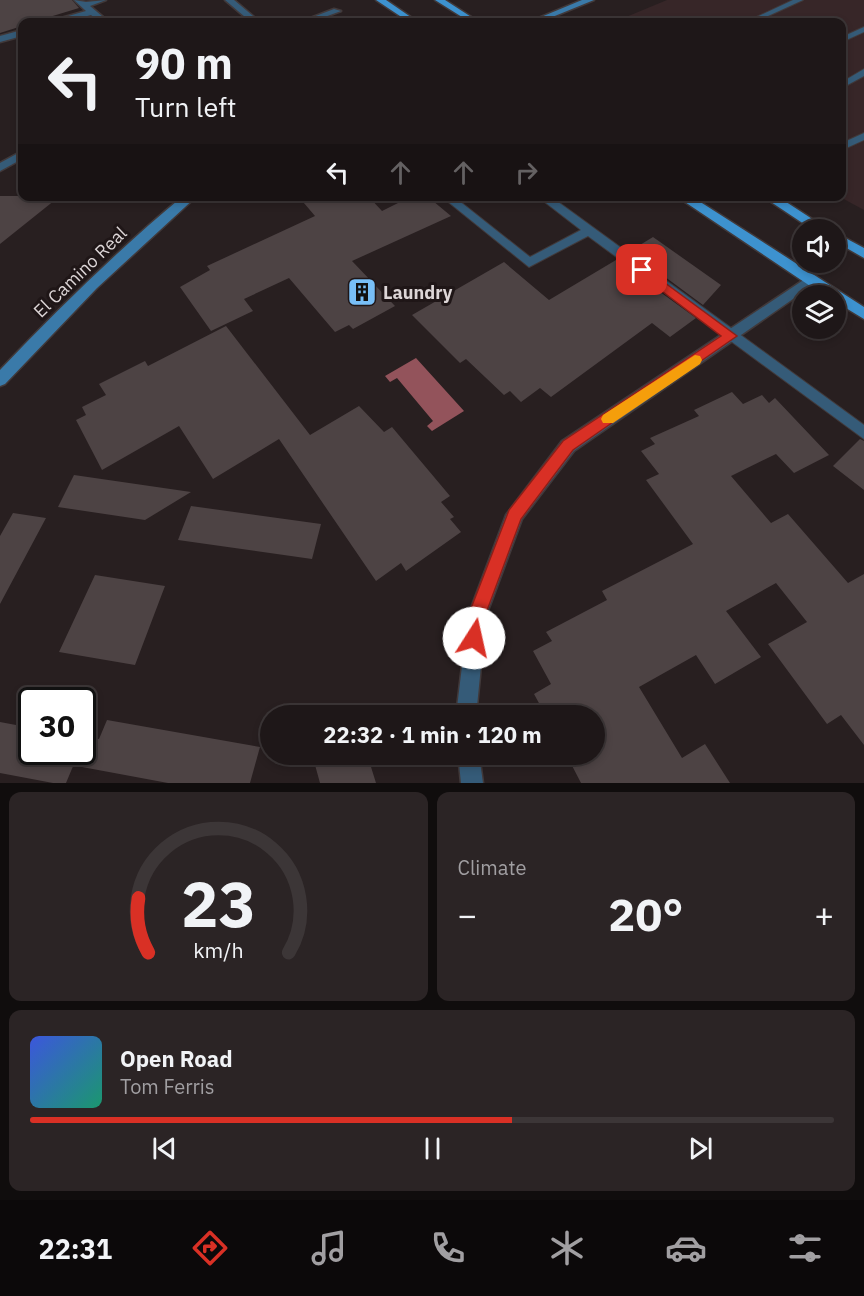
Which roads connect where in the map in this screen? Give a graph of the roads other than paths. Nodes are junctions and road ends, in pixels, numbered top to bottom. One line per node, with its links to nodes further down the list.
1 (102, 0): 7 (street)
2 (229, 0): 11 (street)
3 (380, 0): 13 (main road)
4 (439, 0): 14 (main road)
5 (590, 0): 15 (main road)
6 (800, 0): 16 (lane)
7 (84, 6): 9 (street); 10 (street)
8 (337, 11): 12 (street)
9 (64, 18)
10 (100, 18)
11 (251, 18)
12 (316, 18)
13 (408, 18)
14 (468, 18)
15 (543, 18)
16 (759, 18)
17 (864, 29): 19 (lane)
18 (18, 34): 20 (street)
19 (846, 38)
20 (0, 39)
21 (864, 72): 22 (lane)
22 (846, 83)
23 (864, 136): 24 (lane)
24 (846, 145)
25 (5, 160): 26 (street)
26 (0, 168)
27 (185, 201): 39 (main road, El Camino Real)
28 (452, 201): 33 (lane)
29 (549, 201): 33 (lane)
30 (690, 201): 36 (main road)
31 (776, 201): 32 (main road)
32 (805, 219)
33 (588, 231): 38 (lane)
34 (846, 243): 35 (main road)
35 (864, 254)
36 (812, 280): 37 (main road); 38 (street)
37 (864, 314)
38 (730, 336): 40 (lane); 41 (street)
39 (0, 380)
40 (864, 433)
41 (467, 705)
42 (470, 765): 43 (street)
43 (472, 783)

